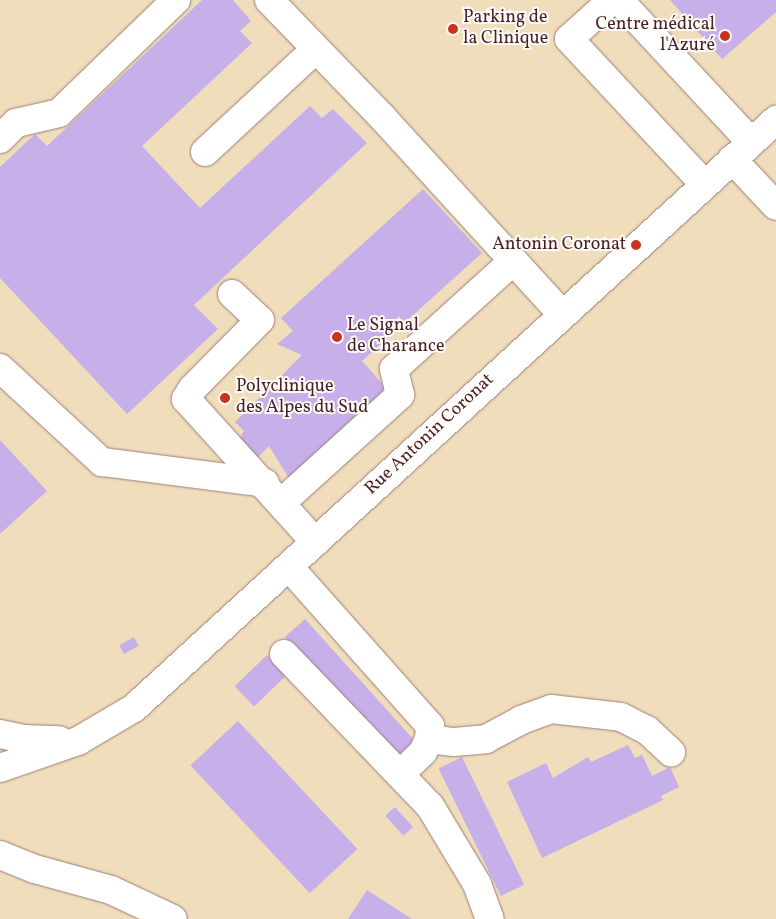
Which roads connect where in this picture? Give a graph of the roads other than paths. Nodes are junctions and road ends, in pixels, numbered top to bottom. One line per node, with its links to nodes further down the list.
1 (176, 0): 7 (street)
2 (269, 0): 5 (street)
3 (612, 0): 10 (street)
4 (619, 0): 8 (street)
5 (316, 49): 9 (street); 12 (street)
6 (776, 120): 8 (street, Rue Antonin Coronat)
7 (0, 139)
8 (742, 150): 10 (street, Rue Antonin Coronat); 11 (street)
9 (205, 152)
10 (704, 184): 14 (street, Rue Antonin Coronat)
11 (776, 206)
12 (513, 261): 14 (street); 16 (street)
13 (232, 294): 16 (street)
14 (561, 313): 17 (street, Rue Antonin Coronat)
15 (0, 368): 16 (street)
16 (273, 493): 17 (street)
17 (315, 542): 18 (street, Rue Antonin Coronat)
18 (289, 566): 21 (street); 22 (street, Rue Antonin Coronat)
19 (284, 654): 25 (street)
20 (0, 734): 22 (street)
21 (429, 739): 23 (street); 25 (street)
22 (78, 741): 24 (street, Rue Antonin Coronat)
23 (672, 752)
24 (0, 768)
25 (400, 774): 28 (street)
26 (3, 853): 27 (street)
27 (173, 919)
28 (490, 919)

